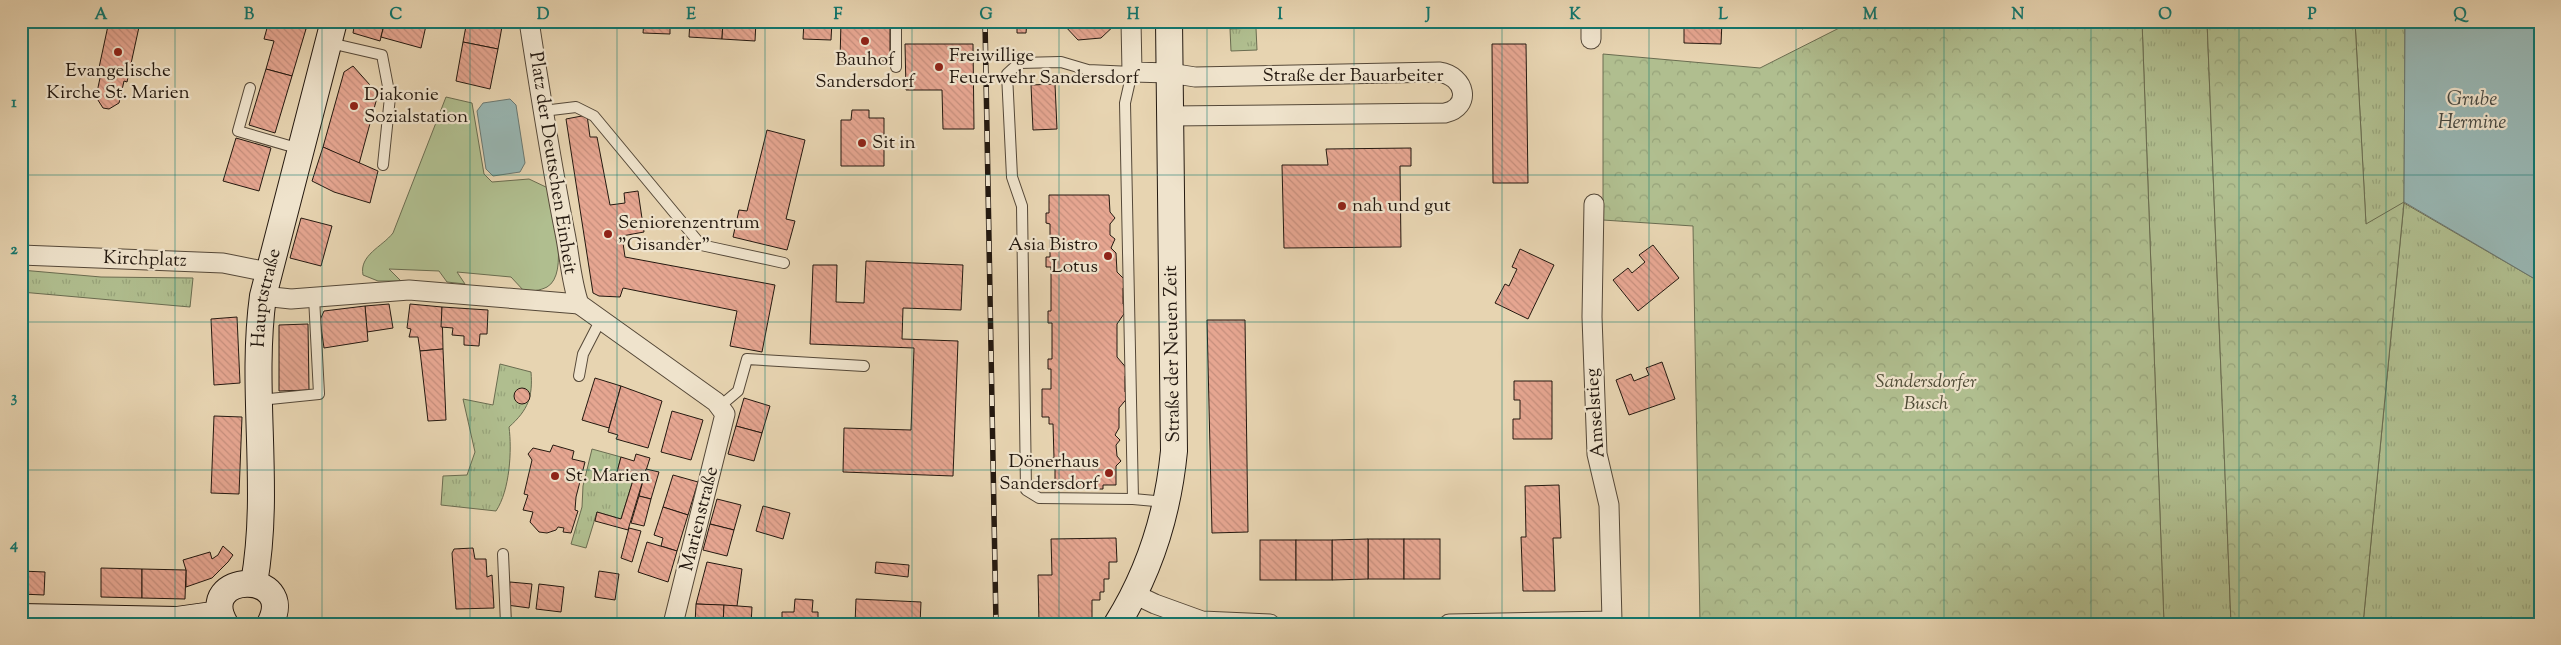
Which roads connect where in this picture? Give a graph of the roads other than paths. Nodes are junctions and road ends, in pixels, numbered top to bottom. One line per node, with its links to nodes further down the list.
1 (529, 21): 10 (street, Platz der Deutschen Einheit)
2 (896, 21): 6 (lane)
3 (1131, 21): 7 (street)
4 (1169, 21): 8 (street, Straße der Neuen Zeit)
5 (332, 32): 12 (street, Hauptstraße); 13 (lane)
6 (896, 67)
7 (1132, 72): 8 (street); 25 (lane); 25 (lane)
8 (1170, 73): 11 (street, Straße der Neuen Zeit); 11 (street, Straße der Bauarbeiter)
9 (250, 88): 12 (lane)
10 (543, 111): 16 (lane); 19 (street, Platz der Deutschen Einheit)
11 (1170, 116): 26 (street, Straße der Neuen Zeit)
12 (301, 149): 17 (street, Hauptstraße)
13 (383, 165)
14 (1594, 204): 37 (street, Amselstieg)
15 (21, 255): 17 (street, Kirchplatz)
16 (784, 264)
17 (266, 284): 18 (street, Platz der Deutschen Einheit); 23 (street, Hauptstraße)
18 (314, 297): 19 (street, Platz der Deutschen Einheit); 23 (lane)
19 (579, 304): 20 (street)
20 (600, 321): 22 (lane); 24 (street)
21 (864, 366): 24 (lane)
22 (579, 376)
23 (260, 400): 28 (street, Hauptstraße)
24 (722, 410): 34 (street, Marienstraße)
25 (1133, 499): 26 (lane)
26 (1167, 502): 29 (street, Straße der Neuen Zeit)
27 (503, 554): 33 (lane)
28 (254, 583): 31 (street); 32 (street)
29 (1134, 594): 35 (street, Straße der Neuen Zeit); 36 (street)
30 (21, 617): 31 (street)
31 (222, 619)
32 (279, 622)
33 (506, 624)
34 (673, 624)
35 (1117, 624)
36 (1270, 624)
37 (1448, 624)

